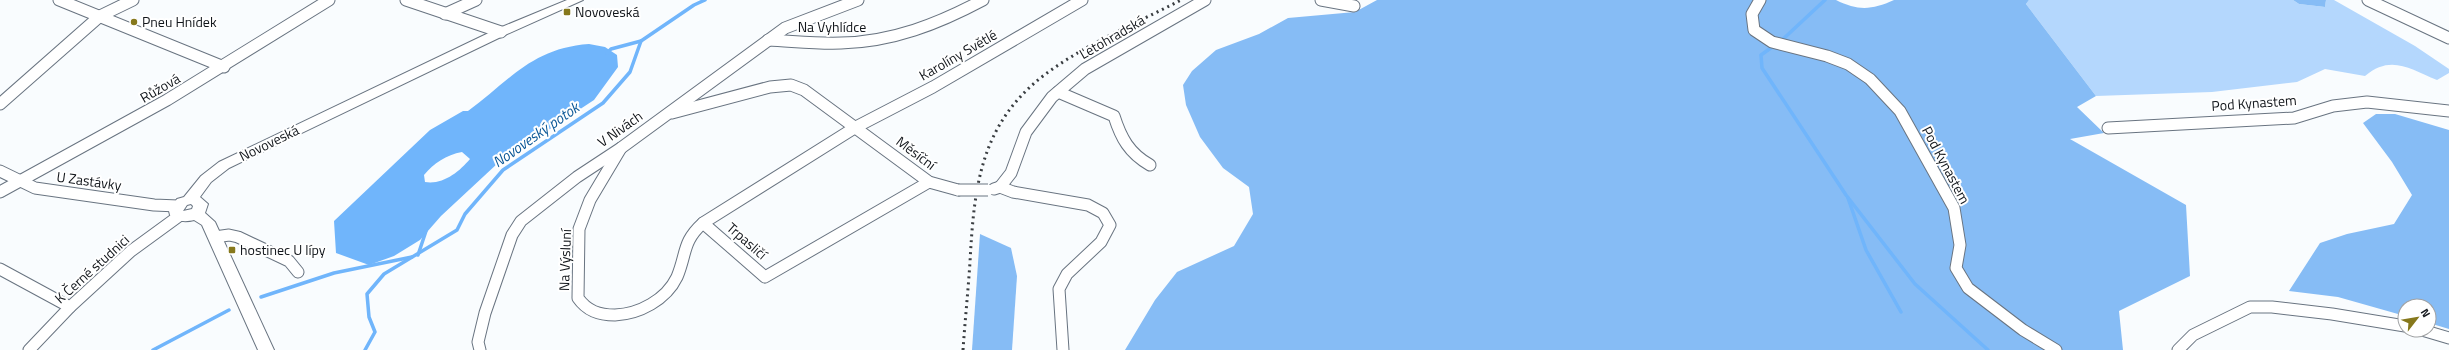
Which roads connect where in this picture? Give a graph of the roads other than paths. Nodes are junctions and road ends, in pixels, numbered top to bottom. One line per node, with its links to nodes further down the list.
1 (59, 0): 17 (street)
2 (133, 0): 17 (street)
3 (329, 0): 21 (street, Růžová)
4 (406, 0): 16 (street)
5 (476, 0): 16 (street)
6 (576, 0): 18 (street, Novoveská)
7 (858, 0): 20 (street, V Nivách)
8 (983, 0): 20 (street, Na Vyhlídce)
9 (1061, 0): 14 (street)
10 (1205, 0): 22 (street, Letohradská)
11 (1321, 0): 15 (street)
12 (1760, 0): 48 (street, Pod Kynastem)
13 (2368, 0): 19 (street)
14 (1077, 2): 26 (street, Karolíny Světlé)
15 (1354, 6)
16 (445, 14): 18 (street)
17 (100, 16): 21 (street); 23 (street)
18 (501, 32): 35 (street, Novoveská)
19 (2449, 38)
20 (768, 40): 25 (street, V Nivách)
21 (224, 67): 31 (street, Růžová)
22 (1058, 92): 29 (street); 33 (street, Letohradská)
23 (0, 104)
24 (2449, 111): 27 (street, Pod Kynastem)
25 (666, 115): 26 (street, Měsíční); 28 (street, V Nivách)
26 (856, 127): 32 (street, Měsíční); 36 (street, Trpasličí)
27 (2108, 128)
28 (621, 148): 36 (street, Na Výsluní); 46 (street, V Nivách)
29 (1150, 165)
30 (0, 171): 31 (street, U Zastávky)
31 (20, 182): 34 (street, Růžová); 35 (street, U Zastávky)
32 (929, 182): 33 (street, Měsíční, bridge); 36 (street, Trpasličí)
33 (1000, 187): 47 (street)
34 (0, 192)
35 (182, 207): 37 (street); 40 (street, K Černé studnici)
36 (703, 222)
37 (215, 237): 39 (street); 45 (street)
38 (0, 268): 40 (street)
39 (298, 272)
40 (70, 307): 44 (street, K Černé studnici)
41 (2397, 325): 49 (street)
42 (2437, 334): 43 (street)
43 (2449, 338)
44 (29, 350)
45 (266, 350)
46 (480, 350)
47 (1063, 350)
48 (2056, 350)
49 (2178, 350)

